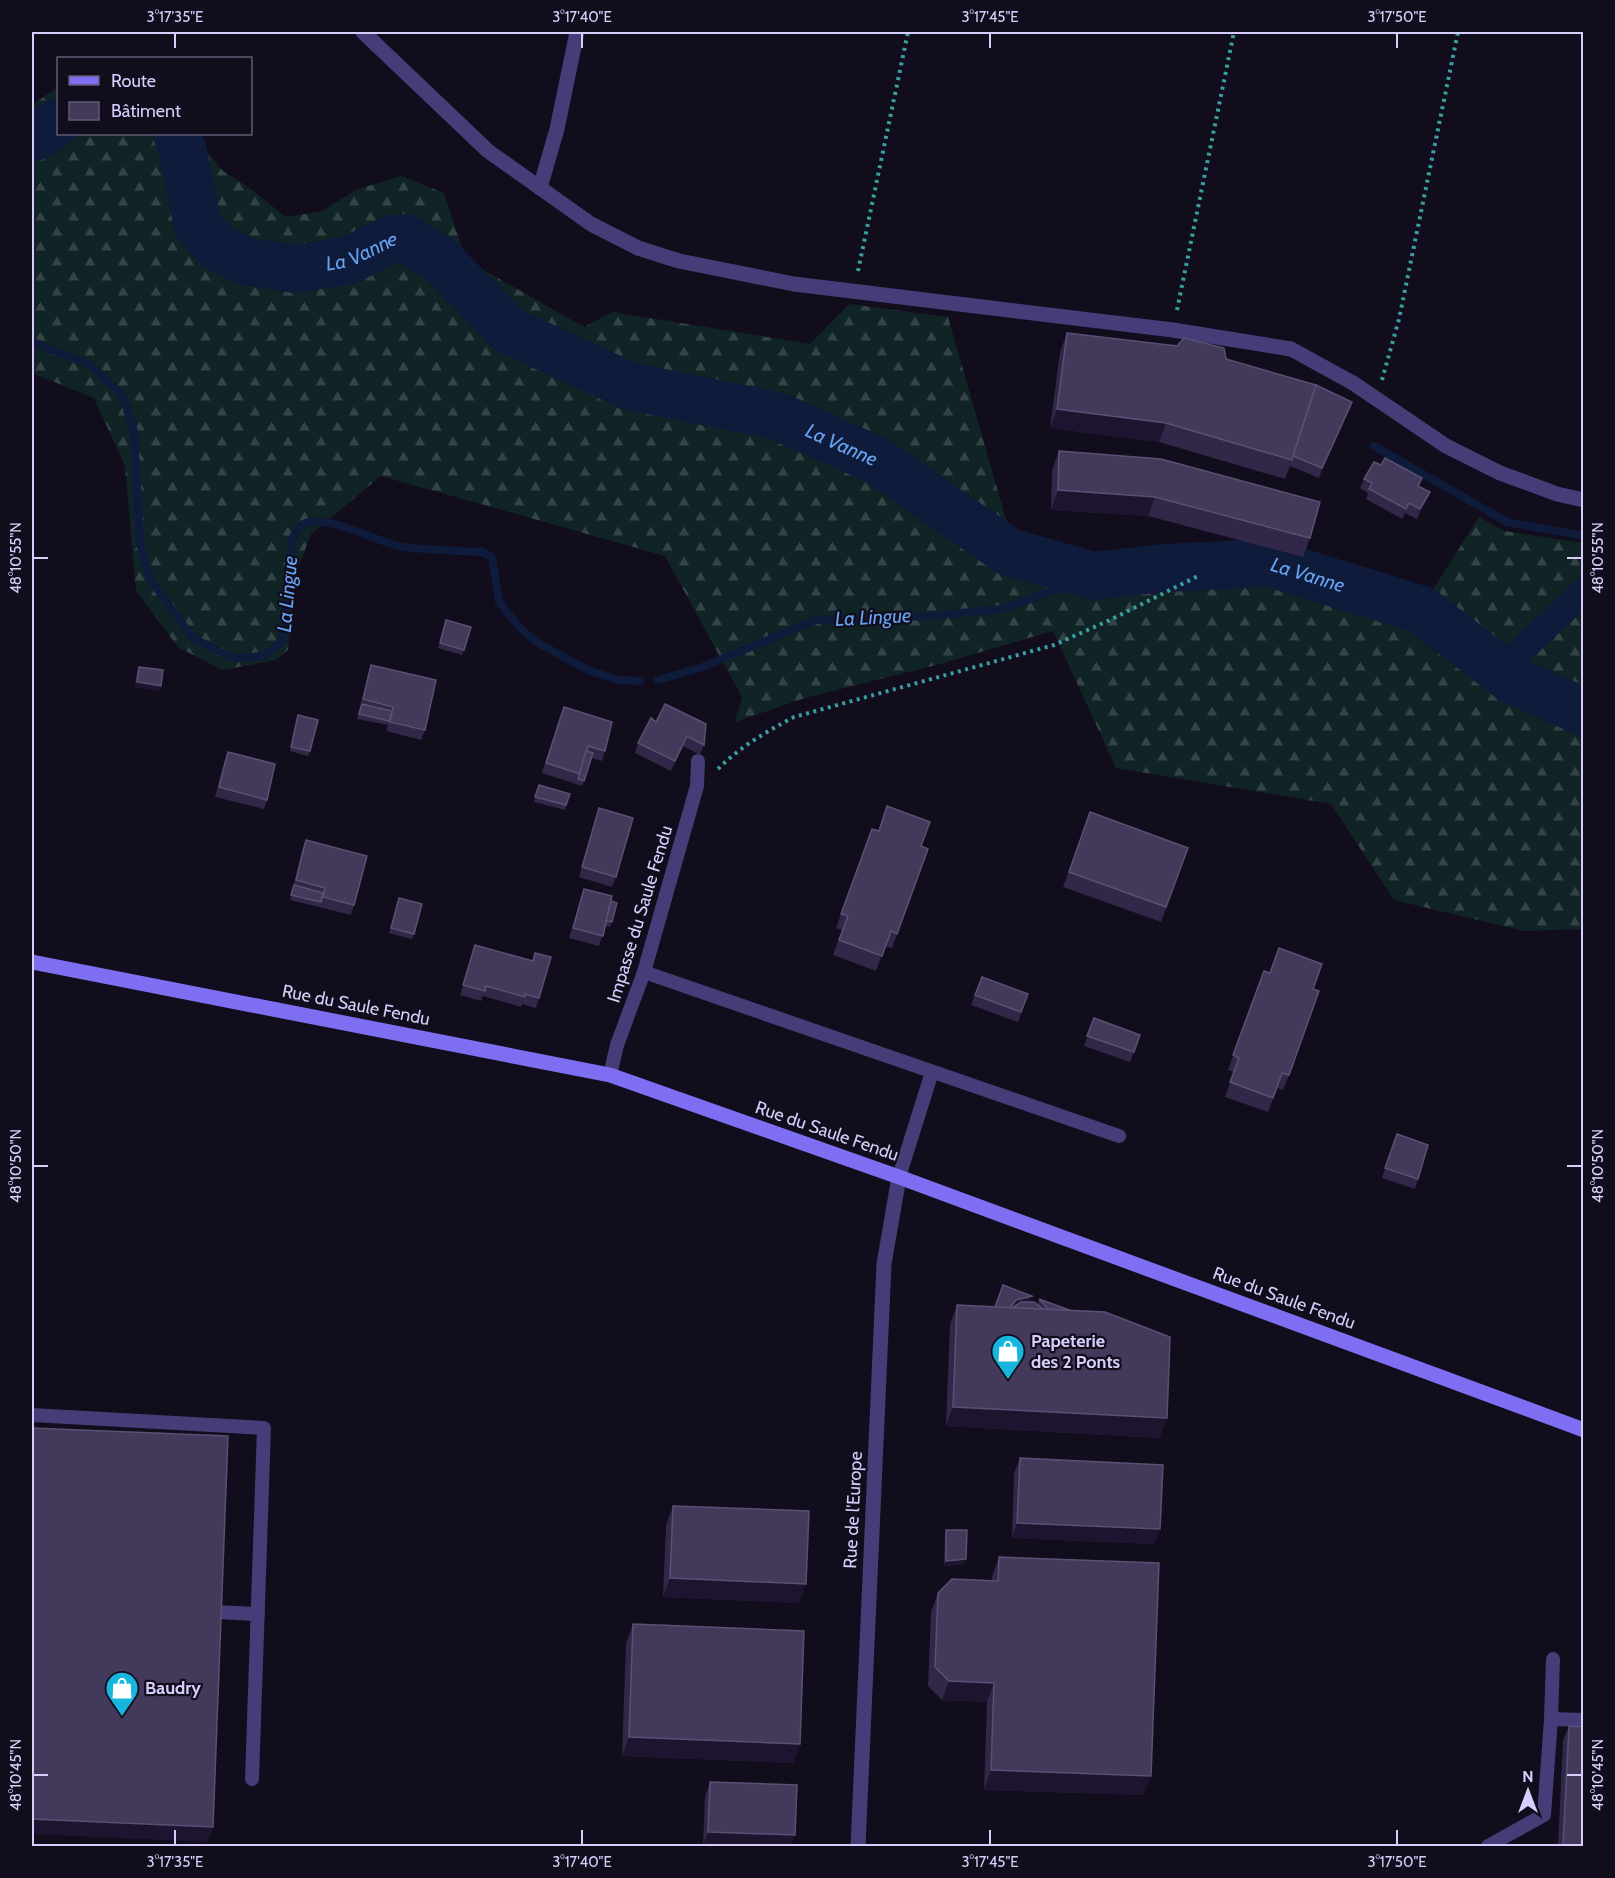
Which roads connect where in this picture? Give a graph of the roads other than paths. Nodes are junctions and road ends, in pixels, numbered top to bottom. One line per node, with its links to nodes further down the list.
1 (363, 32): 3 (street)
2 (577, 32): 3 (street)
3 (540, 188): 4 (street)
4 (1584, 500)
5 (698, 761): 7 (lane, Impasse du Saule Fendu)
6 (32, 962): 9 (street, Rue du Saule Fendu)
7 (644, 972): 8 (lane); 9 (lane, Impasse du Saule Fendu)
8 (932, 1071): 10 (lane); 11 (lane)
9 (610, 1076): 11 (street, Rue du Saule Fendu)
10 (1119, 1136)
11 (899, 1177): 13 (street, Rue du Saule Fendu); 20 (street, Rue de l'Europe)
12 (32, 1415): 15 (lane)
13 (1584, 1430)
14 (216, 1612): 15 (lane)
15 (258, 1614): 19 (lane)
16 (1553, 1659): 17 (lane)
17 (1551, 1719): 18 (lane); 21 (lane)
18 (1584, 1720)
19 (252, 1779)
20 (858, 1846)
21 (1488, 1846)

